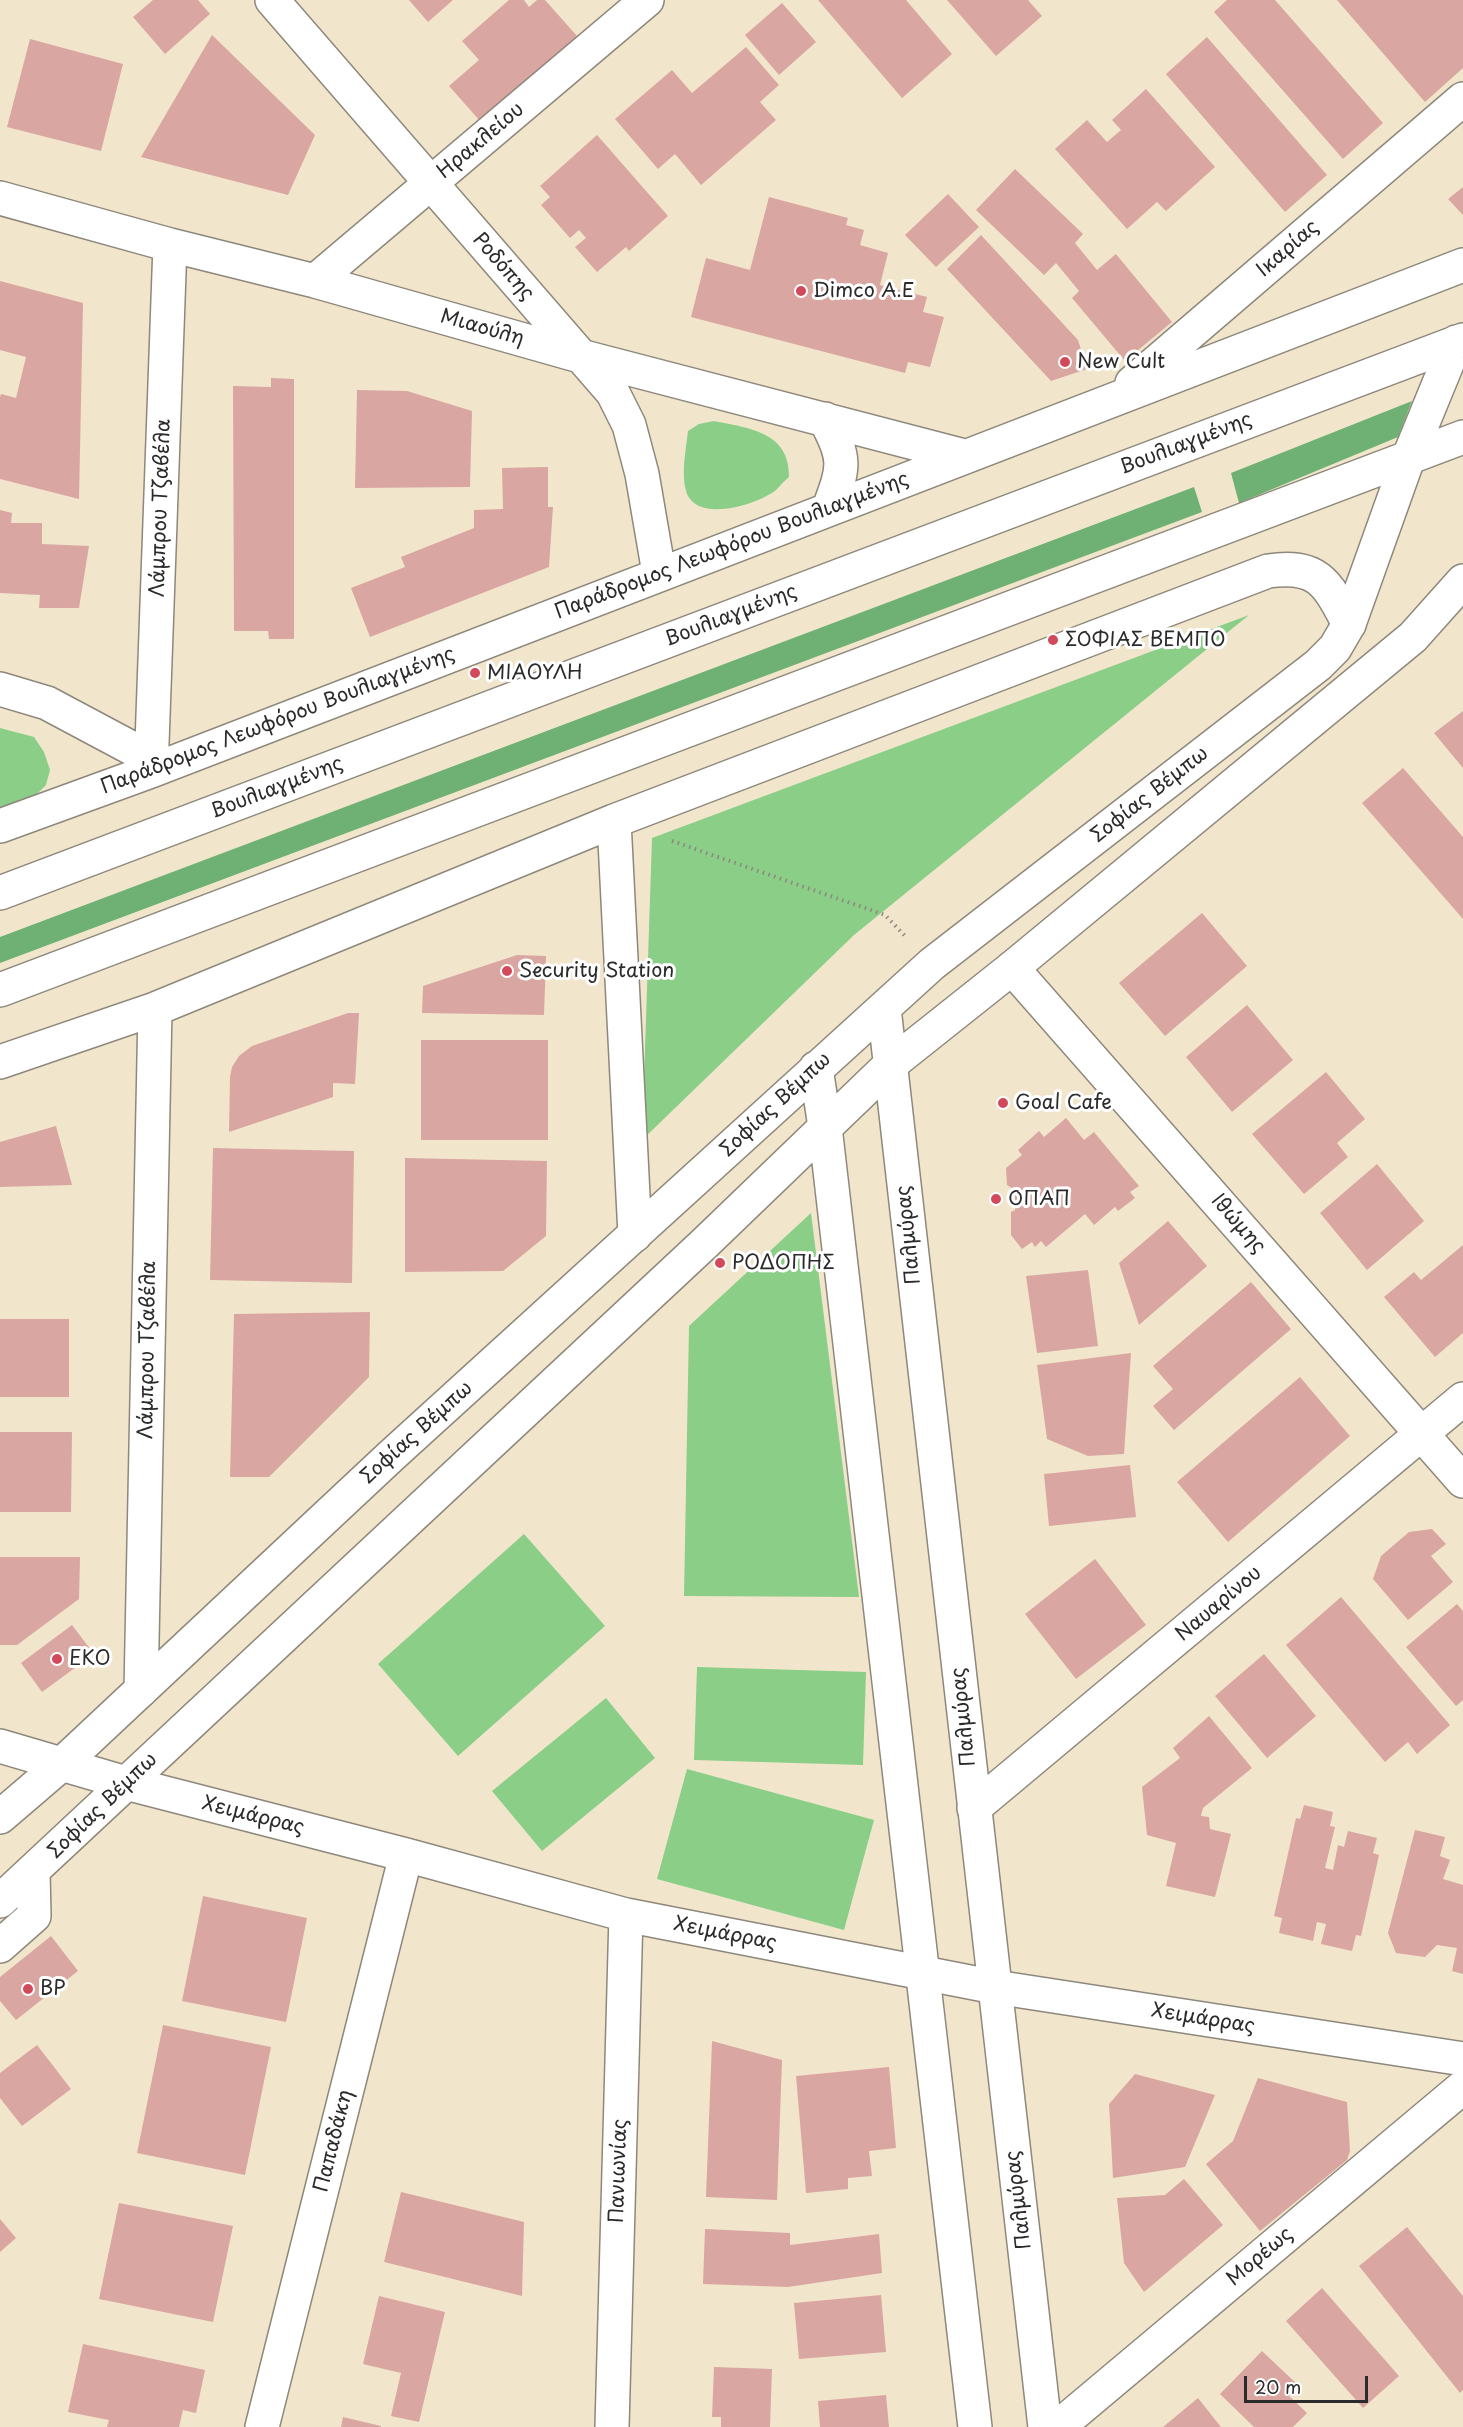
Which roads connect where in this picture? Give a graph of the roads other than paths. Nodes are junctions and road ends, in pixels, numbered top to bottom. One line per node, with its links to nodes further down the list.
1 (272, 0): 4 (street, Ροδόπης)
2 (648, 0): 4 (street, Ηρακλείου)
3 (1463, 99): 11 (street, Ικαρίας)
4 (430, 183): 8 (street, Ηρακλείου); 10 (street, Ροδόπης)
5 (0, 198): 6 (street, Μιαούλη)
6 (170, 245): 8 (street, Μιαούλη); 21 (street, Λάμπρου Τζαβέλα)
7 (1463, 265): 11 (street, Παράδρομος Λεωφόρου Βουλιαγμένης)
8 (315, 281): 10 (street, Μιαούλη)
9 (1460, 341): 15 (street, Σοφίας Βέμπω); 24 (street, Βουλιαγμένης)
10 (580, 356): 12 (street, Μιαούλη); 17 (street, Ροδόπης)
11 (1113, 400): 14 (street, Παράδρομος Λεωφόρου Βουλιαγμένης)
12 (825, 419): 14 (street, Μιαούλη); 16 (street)
13 (1463, 437): 15 (street)
14 (964, 456): 16 (street, Παράδρομος Λεωφόρου Βουλιαγμένης)
15 (1408, 459): 19 (street, Σοφίας Βέμπω); 26 (street)
16 (829, 508): 17 (street, Παράδρομος Λεωφόρου Βουλιαγμένης)
17 (660, 573): 21 (street, Παράδρομος Λεωφόρου Βουλιαγμένης)
18 (1463, 581): 25 (street, Σοφίας Βέμπω)
19 (1349, 624): 22 (street); 27 (street, Σοφίας Βέμπω)
20 (0, 689): 21 (street)
21 (152, 765): 23 (street, Παράδρομος Λεωφόρου Βουλιαγμένης)
22 (614, 821): 28 (street); 33 (street)
23 (0, 826)
24 (0, 893)
25 (1012, 968): 30 (street, Σοφίας Βέμπω); 35 (street, Ιθώμης)
26 (0, 990)
27 (884, 1008): 30 (street, Παλμύρας); 31 (street, Σοφίας Βέμπω)
28 (155, 1009): 29 (street); 37 (street, Λάμπρου Τζαβέλα)
29 (0, 1062)
30 (890, 1065): 32 (street, Σοφίας Βέμπω); 41 (street, Παλμύρας)
31 (816, 1068): 32 (street); 33 (street, Σοφίας Βέμπω)
32 (825, 1127): 40 (street, Σοφίας Βέμπω); 48 (street)
33 (635, 1235): 37 (street, Σοφίας Βέμπω)
34 (1463, 1399): 35 (street, Ναυαρίνου)
35 (1422, 1433): 36 (street, Ιθώμης); 41 (street, Ναυαρίνου)
36 (1463, 1481)
37 (141, 1690): 39 (street, Σοφίας Βέμπω)
38 (0, 1746): 39 (street, Χειμάρρας)
39 (63, 1763): 40 (street, Χειμάρρας); 42 (street, Σοφίας Βέμπω)
40 (126, 1783): 43 (street, Χειμάρρας); 44 (street, Σοφίας Βέμπω)
41 (975, 1808): 49 (street, Παλμύρας)
42 (0, 1817)
43 (406, 1855): 46 (street, Χειμάρρας); 52 (street, Παπαδάκη)
44 (33, 1872): 45 (street, Σοφίας Βέμπω); 47 (street)
45 (0, 1900)
46 (626, 1915): 48 (street, Χειμάρρας); 53 (street, Πανιωνίας)
47 (0, 1946)
48 (923, 1974): 49 (street, Χειμάρρας); 54 (street)
49 (994, 1987): 50 (street, Χειμάρρας); 55 (street, Παλμύρας)
50 (1463, 2060)
51 (1463, 2087): 56 (street, Μορέως)
52 (262, 2427)
53 (612, 2427)
54 (975, 2427)
55 (1045, 2427)
56 (1058, 2427)

